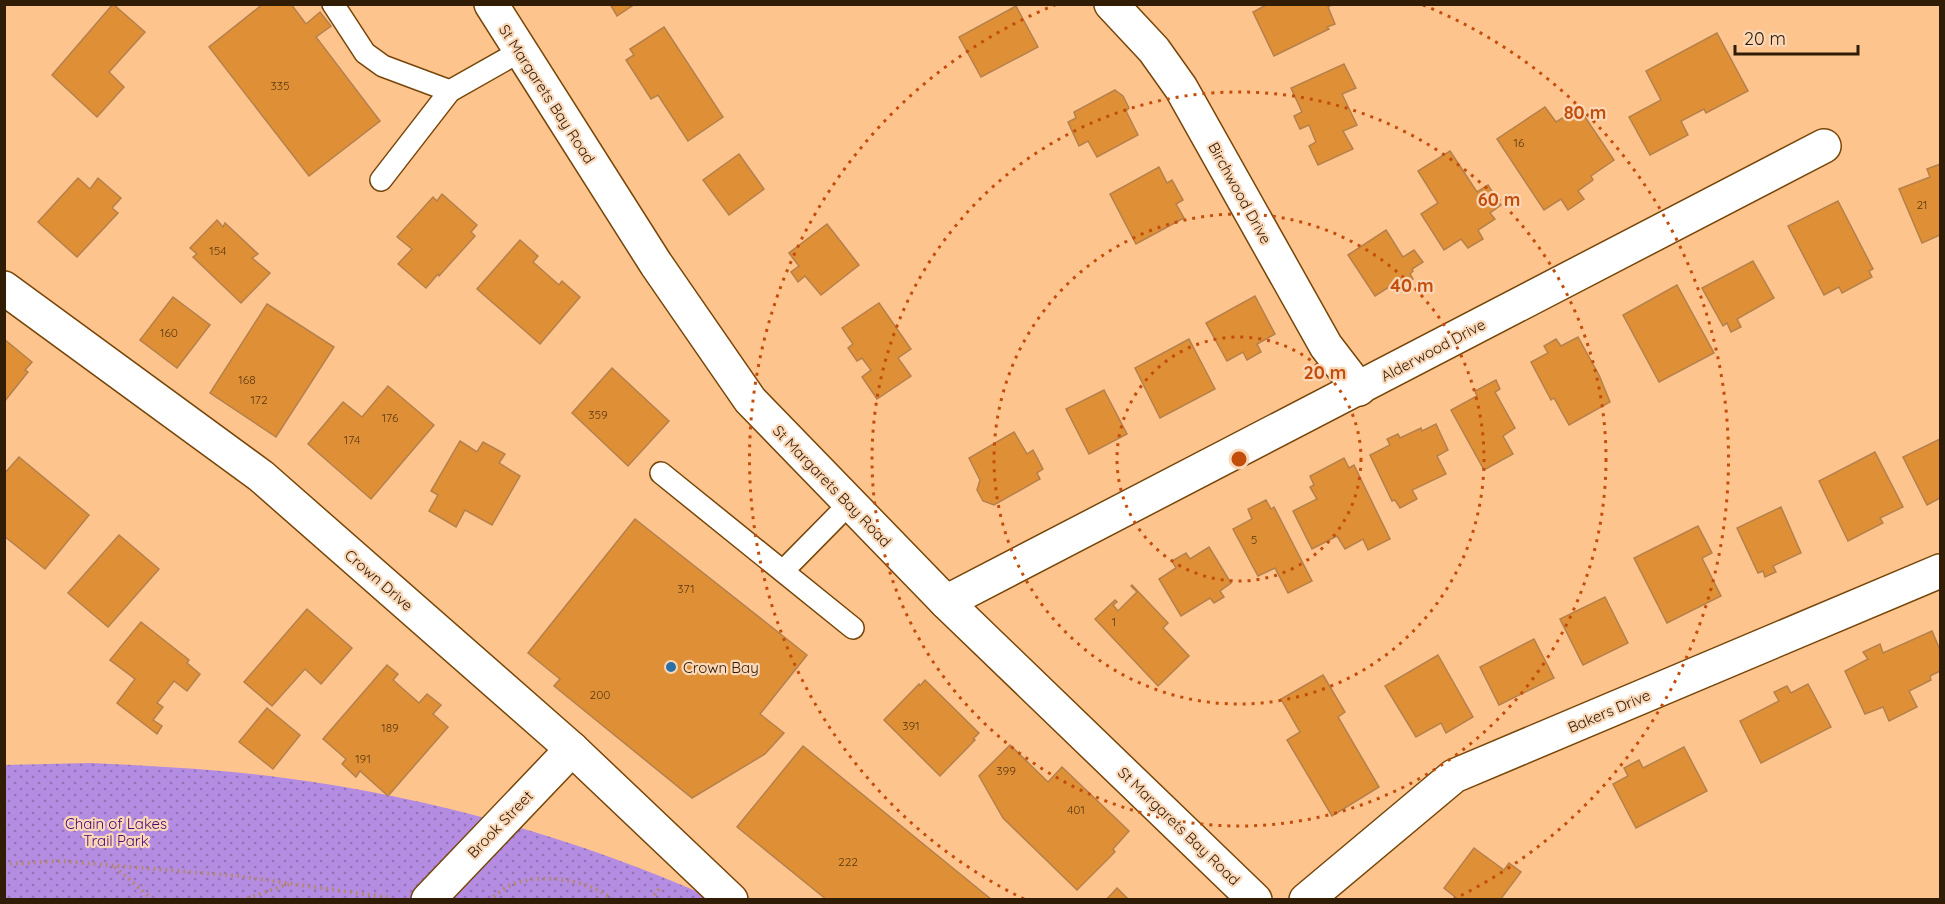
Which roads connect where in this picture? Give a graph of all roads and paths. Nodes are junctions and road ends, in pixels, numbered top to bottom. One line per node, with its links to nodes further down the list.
1 (333, 4): 5 (lane)
2 (491, 4): 4 (street, St Margarets Bay Road)
3 (1111, 4): 9 (street, Birchwood Drive)
4 (519, 51): 5 (lane); 11 (street, St Margarets Bay Road)
5 (450, 91): 7 (lane)
6 (1824, 146): 9 (street, Alderwood Drive)
7 (381, 180)
8 (4, 288): 16 (street, Crown Drive)
9 (1359, 389): 14 (street, Alderwood Drive)
10 (661, 473): 12 (lane)
11 (849, 504): 12 (lane); 14 (street, St Margarets Bay Road)
12 (783, 571): 15 (lane)
13 (1941, 571): 28 (street, Bakers Drive)
14 (946, 602): 27 (street, St Margarets Bay Road)
15 (853, 628)
16 (572, 749): 23 (street, Brook Street); 26 (street, Crown Drive)
17 (4, 864): 18 (path)
18 (113, 866): 19 (path); 21 (path)
19 (293, 883): 20 (path); 22 (path)
20 (393, 898)
21 (153, 900)
22 (242, 900)
23 (428, 900)
24 (489, 900): 25 (path)
25 (613, 900)
26 (731, 900)
27 (1255, 900)
28 (1306, 900)

